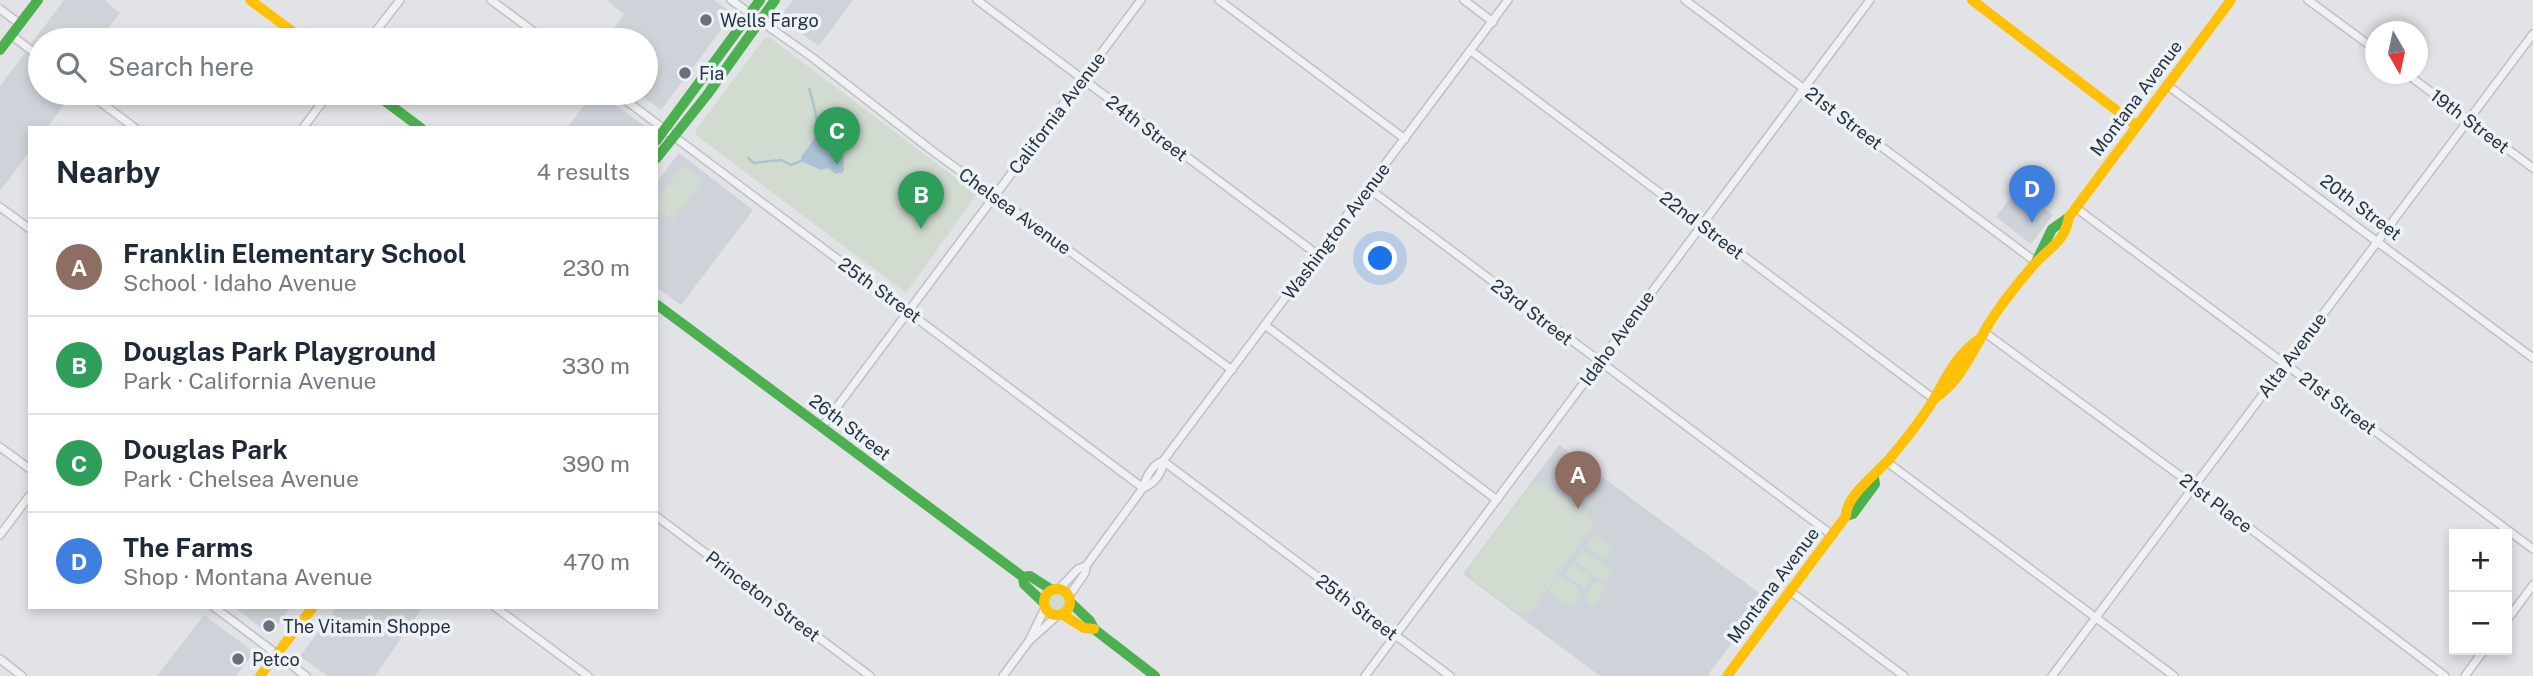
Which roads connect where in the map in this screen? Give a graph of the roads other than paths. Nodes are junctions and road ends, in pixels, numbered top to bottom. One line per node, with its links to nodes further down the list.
1 (38, 0): 22 (street)
2 (250, 0): 23 (street)
3 (400, 0): 24 (street)
4 (491, 0): 25 (street)
5 (731, 0): 19 (street, Chelsea Avenue)
6 (760, 0): 19 (street)
7 (775, 0): 20 (street)
8 (977, 0): 34 (street, 24th Street)
9 (1141, 0): 34 (street, California Avenue)
10 (1219, 0): 48 (street)
11 (1464, 0): 21 (street)
12 (1508, 0): 21 (street, Washington Avenue)
13 (1685, 0): 37 (street, 21st Street)
14 (1870, 0): 37 (street, Idaho Avenue)
15 (1972, 0): 46 (street)
16 (2231, 0): 36 (street, Montana Avenue)
17 (2308, 0): 28 (street)
18 (0, 9): 22 (street)
19 (749, 14): 20 (street, Chelsea Avenue); 32 (street)
20 (760, 22): 33 (street); 53 (street, Chelsea Avenue)
21 (1493, 22): 31 (street, Washington Avenue)
22 (20, 24): 27 (street)
23 (288, 28)
24 (378, 28)
25 (529, 28)
26 (2533, 34): 42 (street, Alta Avenue)
27 (11, 35): 29 (street); 30 (street)
28 (2365, 43)
29 (28, 48)
30 (0, 50)
31 (1471, 51): 48 (street, Washington Avenue); 56 (street, 22nd Street)
32 (709, 70): 33 (street); 47 (street)
33 (719, 76): 47 (street)
34 (1082, 79): 53 (street, California Avenue); 59 (street, 24th Street)
35 (2420, 84): 42 (street, 19th Street)
36 (2167, 85): 46 (street, Montana Avenue); 58 (street, 20th Street)
37 (1805, 88): 56 (street, Idaho Avenue); 60 (street, 21st Street)
38 (104, 105): 43 (street)
39 (320, 105): 44 (street)
40 (390, 105): 45 (street)
41 (632, 105): 47 (street, 25th Street)
42 (2469, 120): 51 (street, 19th Street); 58 (street, Alta Avenue)
43 (132, 126)
44 (304, 126)
45 (418, 126)
46 (2137, 126): 55 (street, Montana Avenue)
47 (669, 134): 49 (street); 50 (street); 62 (street, 25th Street)
48 (1405, 139): 52 (street, Washington Avenue)
49 (658, 140)
50 (658, 155)
51 (2533, 168)
52 (1368, 188): 59 (street, Washington Avenue); 66 (street, 23rd Street)
53 (995, 195): 62 (street, California Avenue); 68 (street, Chelsea Avenue)
54 (0, 207): 57 (street)
55 (2073, 212): 60 (street, Montana Avenue); 67 (street, 21st Street)
56 (1702, 225): 66 (street, Idaho Avenue); 69 (street, 22nd Street)
57 (28, 228)
58 (2379, 243): 65 (street, 20th Street); 67 (street, Alta Avenue)
59 (1318, 256): 63 (street, Washington Avenue)
60 (2036, 262): 64 (street, Montana Avenue)
61 (658, 305): 70 (street, 26th Street)
62 (909, 311): 70 (street, California Avenue); 76 (street, 25th Street)
63 (1265, 325): 68 (street, Washington Avenue); 78 (street)
64 (1982, 335): 69 (street, Montana Avenue); 75 (street, 21st Place)
65 (2533, 358)
66 (1599, 363): 78 (street, Idaho Avenue); 81 (street, 23rd Street)
67 (2285, 363): 75 (street, Alta Avenue); 82 (street, 21st Street)
68 (1232, 370): 72 (street, Washington Avenue)
69 (1934, 399): 73 (street, Montana Avenue)
70 (822, 427): 83 (street, 26th Street)
71 (0, 447): 74 (street)
72 (1163, 461): 76 (street, Washington Avenue); 95 (street, 25th Street)
73 (1887, 462): 81 (street, Montana Avenue); 93 (street)
74 (28, 468)
75 (2194, 486): 93 (street, Alta Avenue); 113 (street, 21st Place)
76 (1143, 488): 86 (street, Washington Avenue)
77 (28, 498): 80 (street)
78 (1497, 500): 95 (street, Idaho Avenue)
79 (658, 517): 104 (street, Princeton Street)
80 (0, 535)
81 (1832, 535): 85 (street, Montana Avenue)
82 (2533, 549)
83 (1023, 577): 86 (street, 26th Street); 87 (street, 26th Street)
84 (2533, 584): 91 (street)
85 (1790, 591): 109 (street, Montana Avenue); 110 (street)
86 (1063, 595): 87 (street); 92 (street); 94 (street, 26th Street)
87 (1045, 605): 92 (street); 96 (street)
88 (217, 609): 97 (street)
89 (311, 609): 97 (street)
90 (498, 609): 103 (street)
91 (2512, 613)
92 (1060, 615): 94 (street, 26th Street); 96 (street)
93 (2096, 617): 111 (street, Alta Avenue); 112 (street)
94 (1094, 629): 106 (street, 26th Street)
95 (1395, 635): 107 (street, Idaho Avenue); 108 (street, 25th Street)
96 (1029, 641): 105 (street)
97 (276, 653): 101 (street); 102 (street)
98 (2480, 655): 114 (street)
99 (0, 659): 100 (street)
100 (22, 676)
101 (260, 676)
102 (306, 676)
103 (588, 676)
104 (870, 676)
105 (1003, 676)
106 (1155, 676)
107 (1365, 676)
108 (1450, 676)
109 (1727, 676)
110 (1904, 676)
111 (2052, 676)
112 (2174, 676)
113 (2445, 676)
114 (2465, 676)

